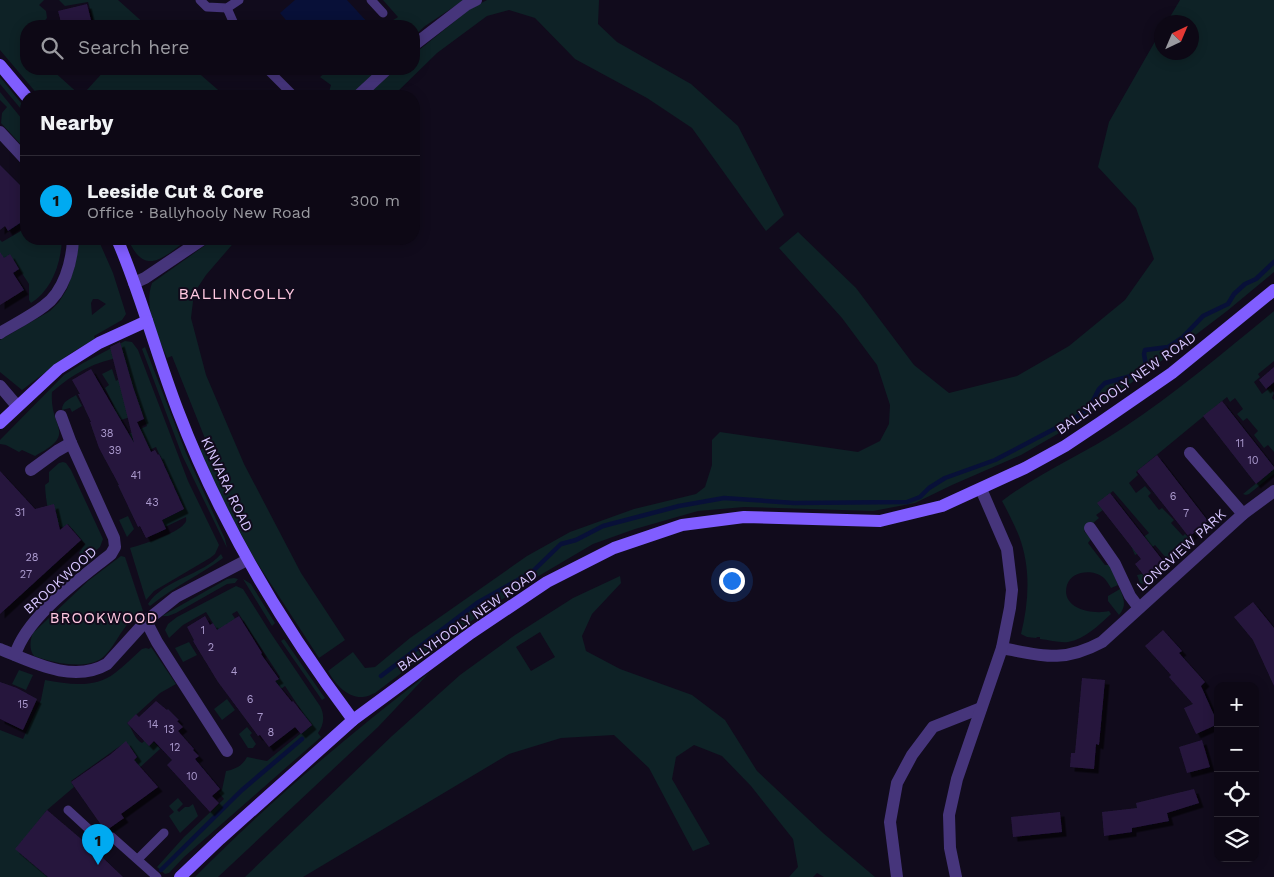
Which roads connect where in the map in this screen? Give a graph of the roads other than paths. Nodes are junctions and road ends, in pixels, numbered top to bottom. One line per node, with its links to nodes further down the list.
1 (200, 0): 5 (lane)
2 (239, 0): 5 (lane)
3 (371, 0): 6 (lane)
4 (476, 0): 8 (street)
5 (227, 8): 7 (lane)
6 (383, 13)
7 (232, 20)
8 (420, 40)
9 (0, 65): 12 (main road)
10 (273, 75): 13 (lane)
11 (381, 75): 14 (street)
12 (21, 90)
13 (288, 90)
14 (364, 90)
15 (0, 132): 16 (street)
16 (20, 154)
17 (72, 245): 23 (street)
18 (119, 245): 20 (main road, KINVARA ROAD)
19 (194, 245): 20 (street)
20 (134, 283): 22 (main road, KINVARA ROAD)
21 (1274, 290): 31 (main road, BALLYHOOLY NEW ROAD)
22 (147, 321): 25 (main road); 35 (main road, KINVARA ROAD)
23 (0, 333)
24 (0, 386): 25 (street)
25 (17, 406): 27 (main road)
26 (61, 416): 28 (street, BROOKWOOD)
27 (0, 423)
28 (71, 443): 30 (street); 40 (street, BROOKWOOD)
29 (1190, 453): 33 (street, LONGVIEW PARK)
30 (31, 470)
31 (981, 489): 38 (street); 42 (main road, BALLYHOOLY NEW ROAD)
32 (1274, 491): 33 (street, LONGVIEW PARK)
33 (1243, 514): 36 (street, LONGVIEW PARK)
34 (1090, 528): 36 (street, LONGVIEW PARK)
35 (247, 560): 37 (street); 42 (main road, KINVARA ROAD)
36 (1139, 608): 38 (street, LONGVIEW PARK)
37 (146, 621): 40 (street); 43 (street)
38 (1002, 648): 41 (street)
39 (0, 650): 40 (street)
40 (14, 655)
41 (981, 708): 49 (street); 50 (street)
42 (353, 720): 48 (main road, BALLYHOOLY NEW ROAD)
43 (227, 751)
44 (68, 810): 46 (lane)
45 (164, 833): 46 (lane)
46 (138, 859): 47 (lane)
47 (157, 877)
48 (180, 877)
49 (897, 877)
50 (956, 877)

